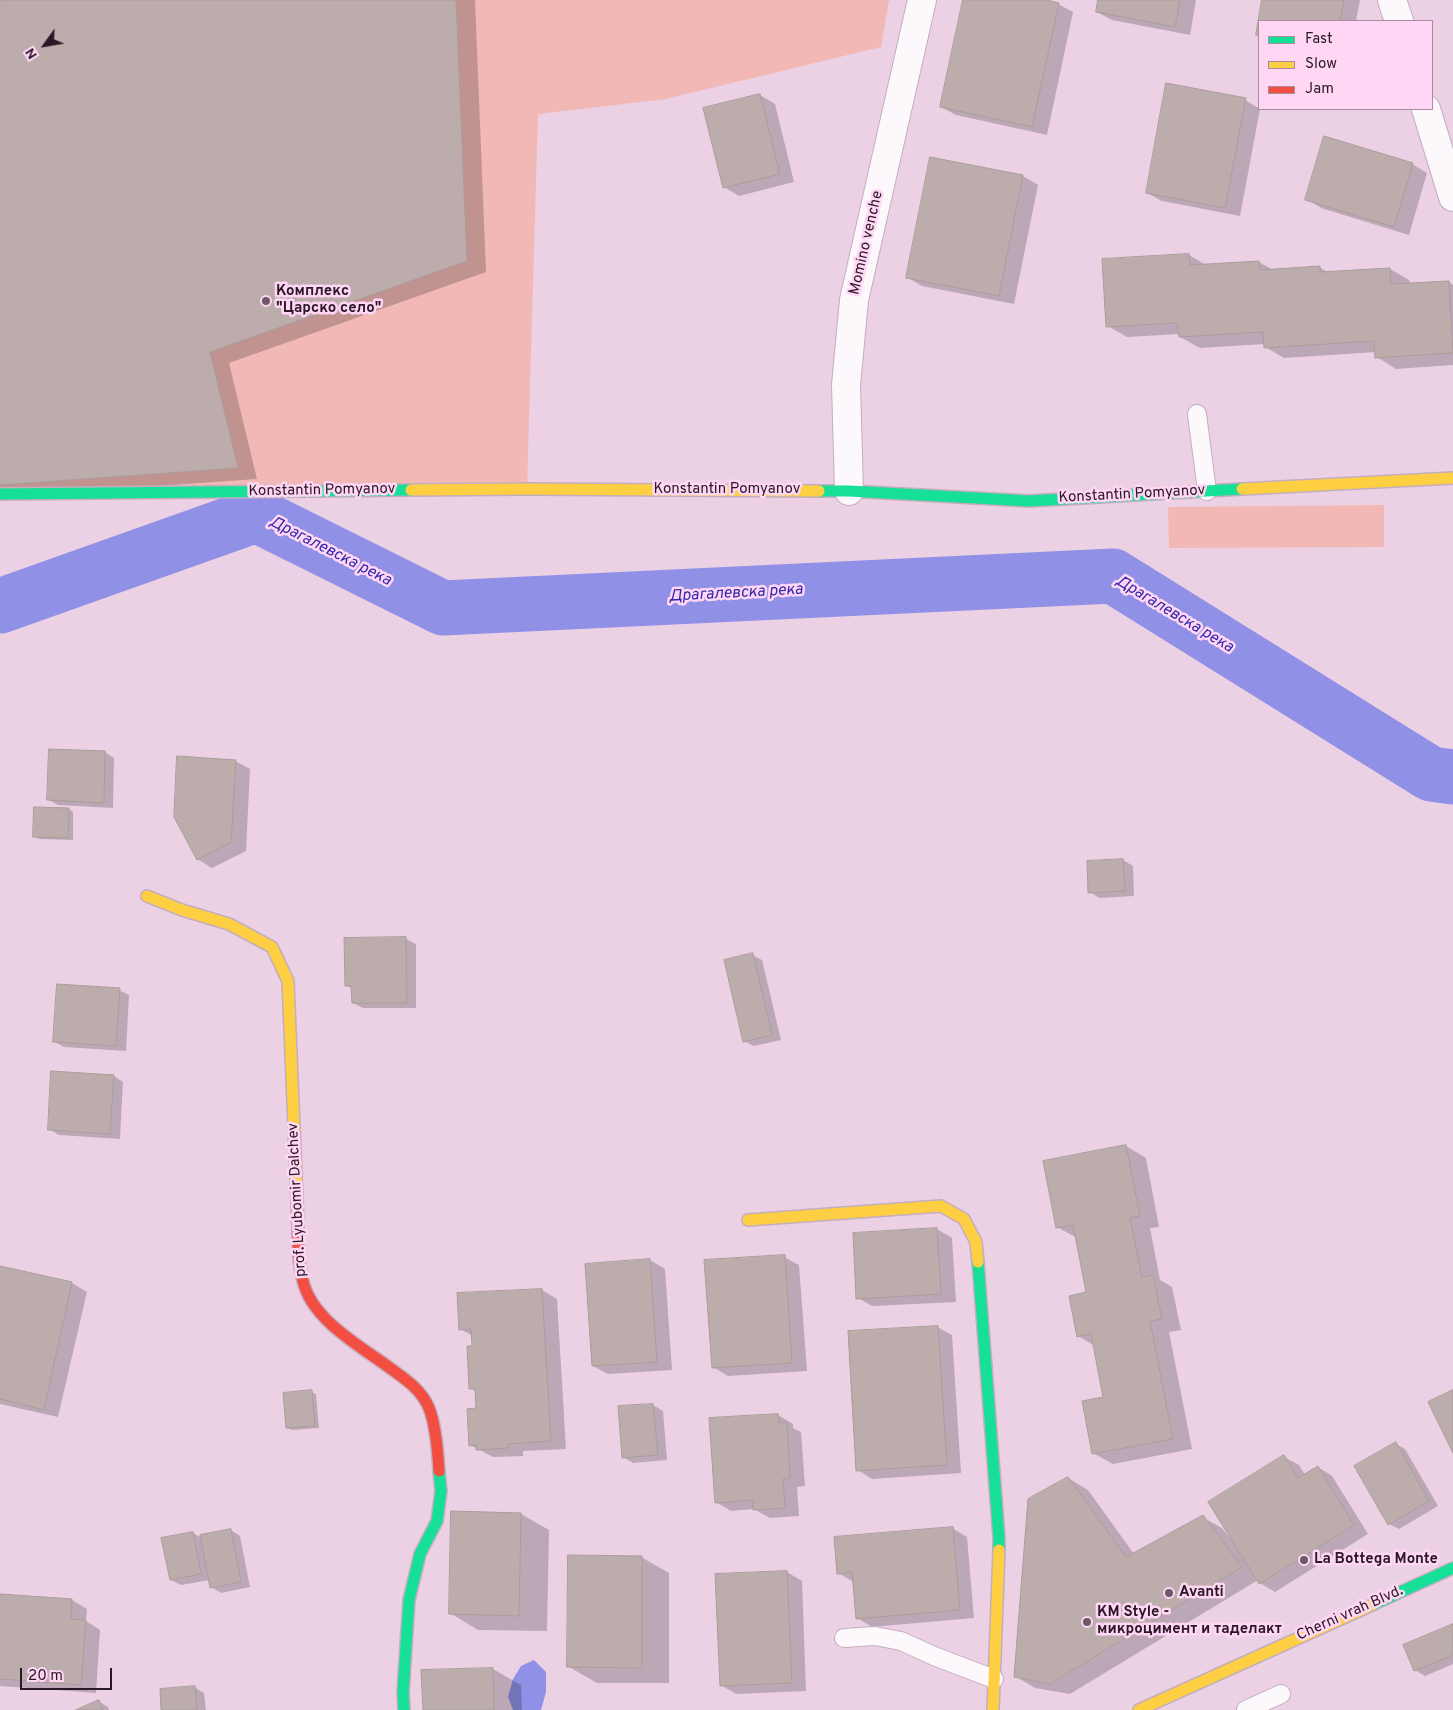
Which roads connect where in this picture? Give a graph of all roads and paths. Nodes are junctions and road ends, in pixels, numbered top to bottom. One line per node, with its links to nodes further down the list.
1 (922, 0): 8 (street, Momino venche)
2 (1392, 0): 3 (street)
3 (1399, 20)
4 (1426, 110): 5 (street)
5 (1453, 197)
6 (1197, 414): 9 (lane)
7 (1453, 478): 9 (street, Konstantin Pomyanov)
8 (849, 491): 9 (street, Konstantin Pomyanov); 10 (street, Konstantin Pomyanov)
9 (1207, 491)
10 (0, 494)
11 (147, 896): 17 (street, prof. Lyubomir Dalchev)
12 (748, 1220): 15 (street)
13 (1453, 1568): 19 (street, Cherni vrah Blvd.)
14 (844, 1638): 15 (lane)
15 (994, 1679): 18 (street)
16 (1282, 1694): 20 (lane)
17 (404, 1710)
18 (993, 1710)
19 (1139, 1710)
20 (1246, 1710)

